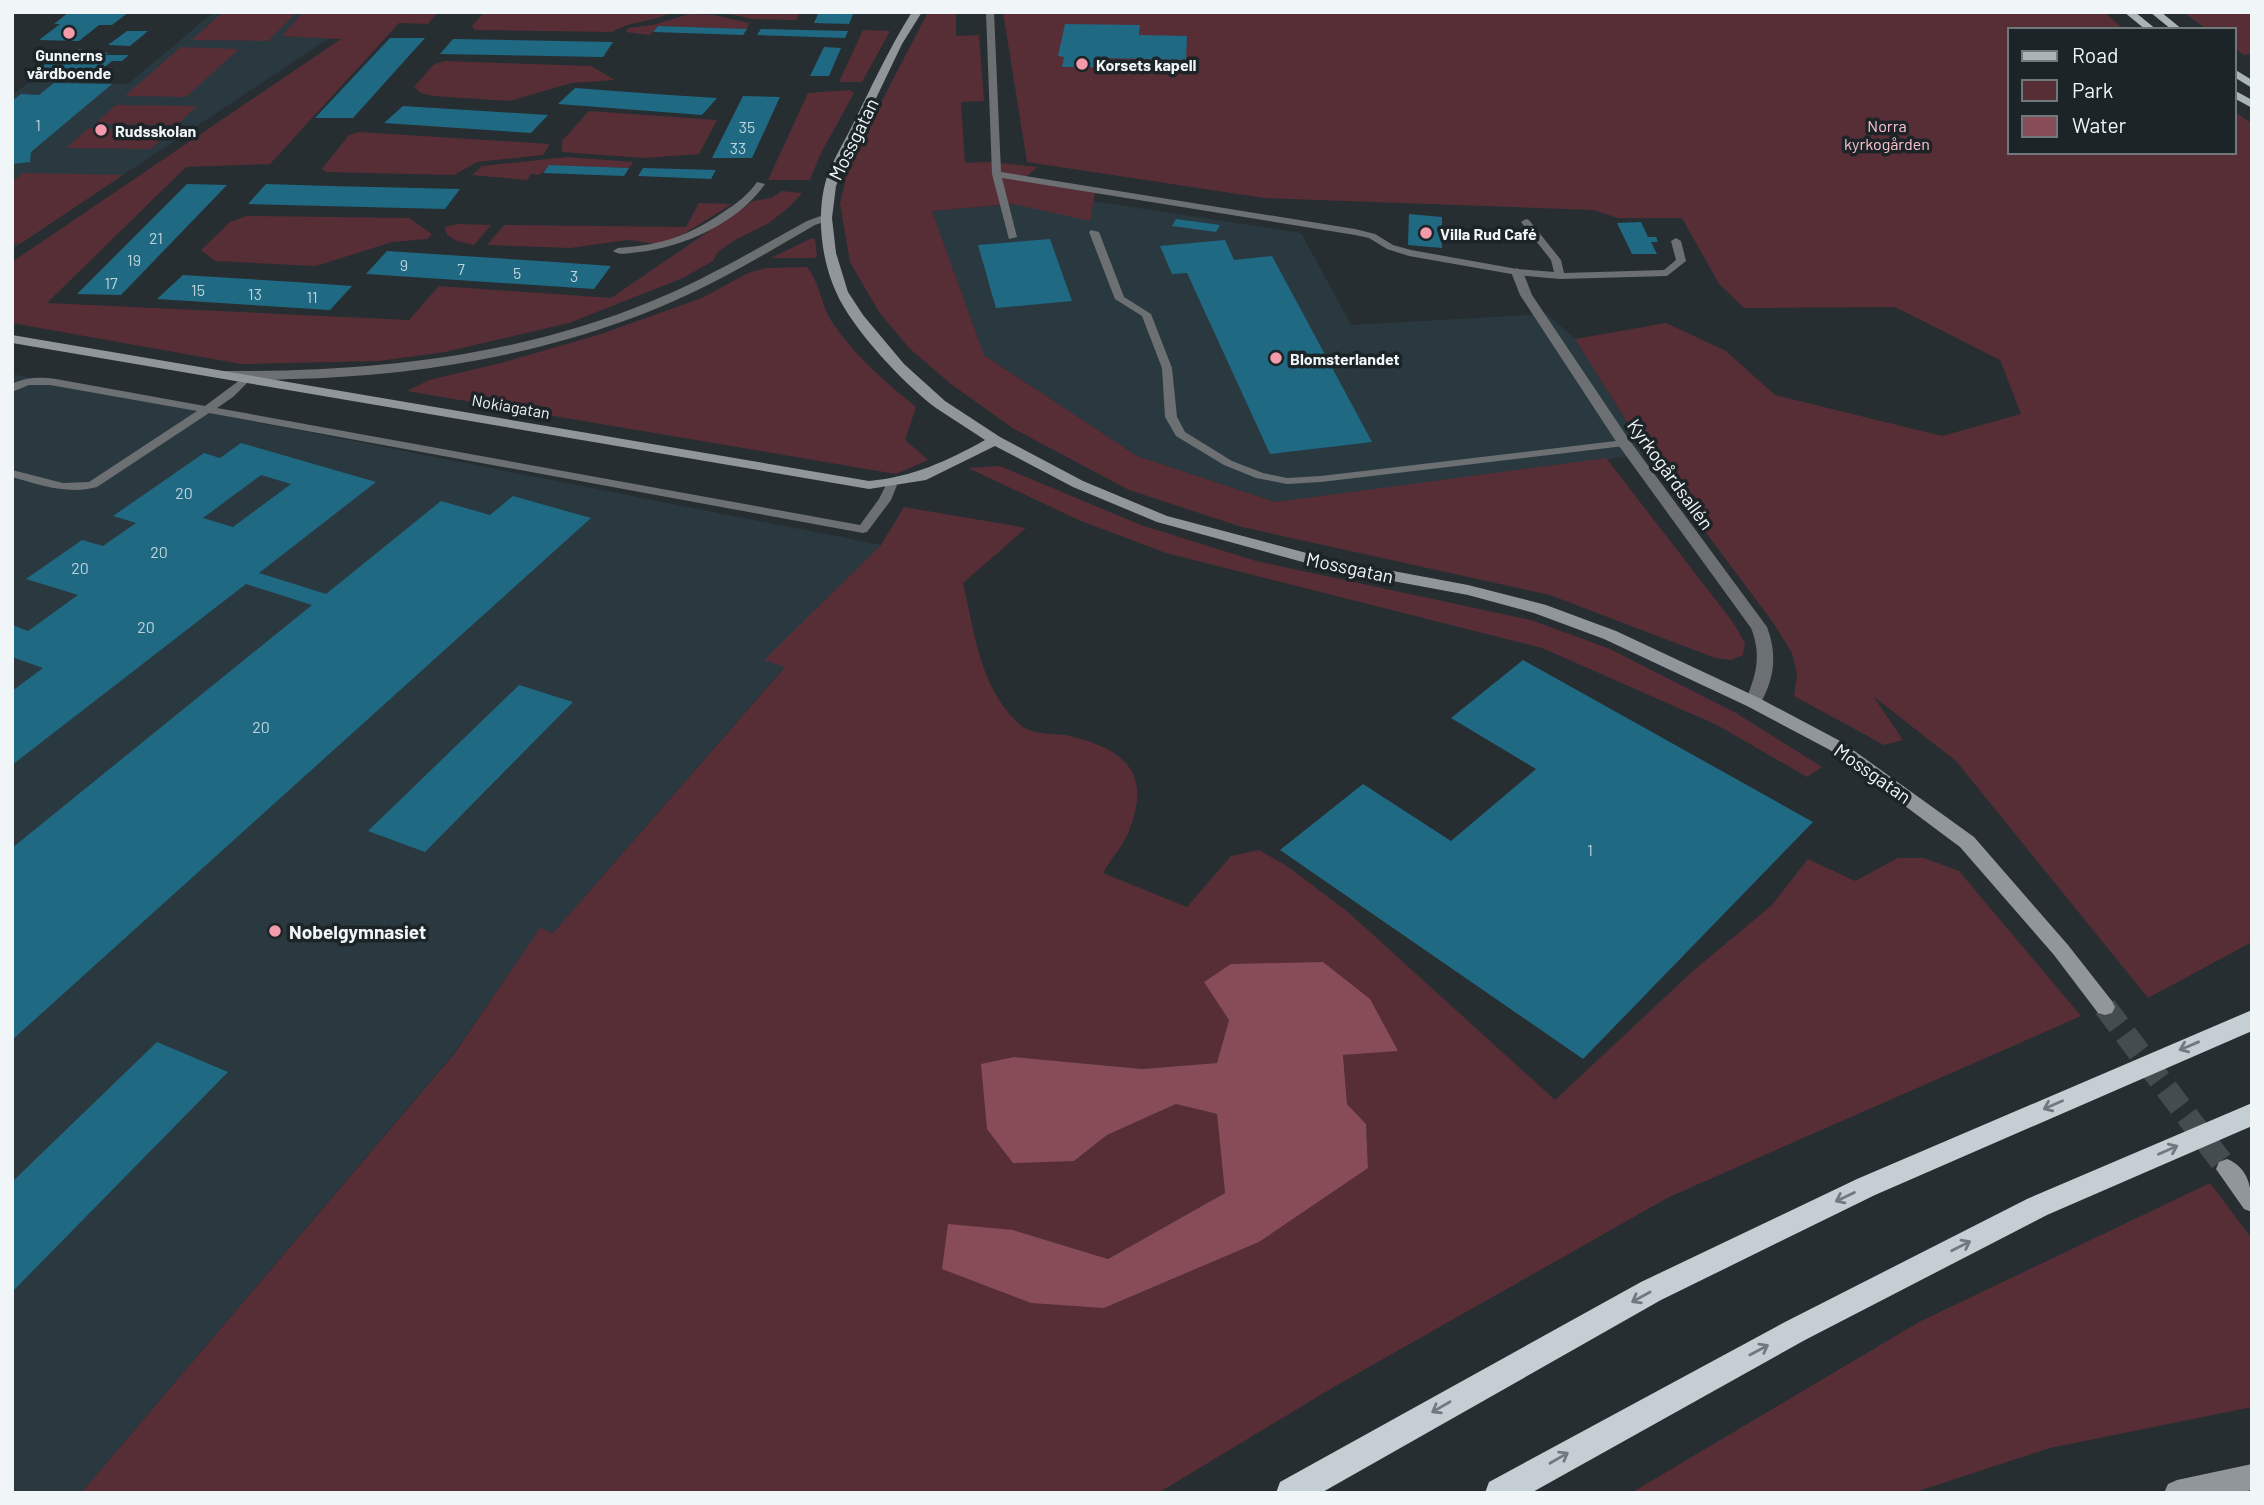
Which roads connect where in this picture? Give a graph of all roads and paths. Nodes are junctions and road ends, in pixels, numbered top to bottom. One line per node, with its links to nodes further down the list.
1 (918, 12): 13 (street, Mossgatan)
2 (990, 12): 11 (lane)
3 (2129, 12): 5 (main road)
4 (2155, 12): 6 (main road)
5 (2149, 28)
6 (2175, 28)
7 (2236, 73): 8 (main road)
8 (2252, 85)
9 (2236, 94): 10 (main road)
10 (2252, 105)
11 (996, 174): 16 (lane); 19 (lane)
12 (760, 184): 18 (lane)
13 (826, 218): 22 (street); 26 (street, Mossgatan)
14 (1526, 222): 20 (lane)
15 (1094, 232): 27 (lane)
16 (1012, 237)
17 (1676, 241): 20 (lane)
18 (618, 251)
19 (1517, 272): 20 (lane); 27 (street, Kyrkogårdsallén)
20 (1560, 276)
21 (12, 338): 22 (street, Nokiagatan)
22 (214, 374): 23 (street, Nokiagatan)
23 (244, 380): 25 (lane); 29 (street, Nokiagatan)
24 (12, 389): 25 (lane)
25 (205, 409): 28 (lane); 29 (lane)
26 (995, 440): 29 (street, Nokiagatan); 30 (street, Mossgatan)
27 (1624, 443): 30 (street, Kyrkogårdsallén)
28 (12, 474)
29 (891, 485)
30 (1753, 702): 31 (street, Mossgatan)
31 (2105, 1007)
32 (2252, 1020): 37 (highway, one-way to 37)
33 (2252, 1114): 38 (highway, one-way to 33)
34 (2227, 1169): 35 (street)
35 (2252, 1202)
36 (2252, 1477): 39 (street)
37 (1291, 1493)
38 (1500, 1493)
39 (2177, 1493)

